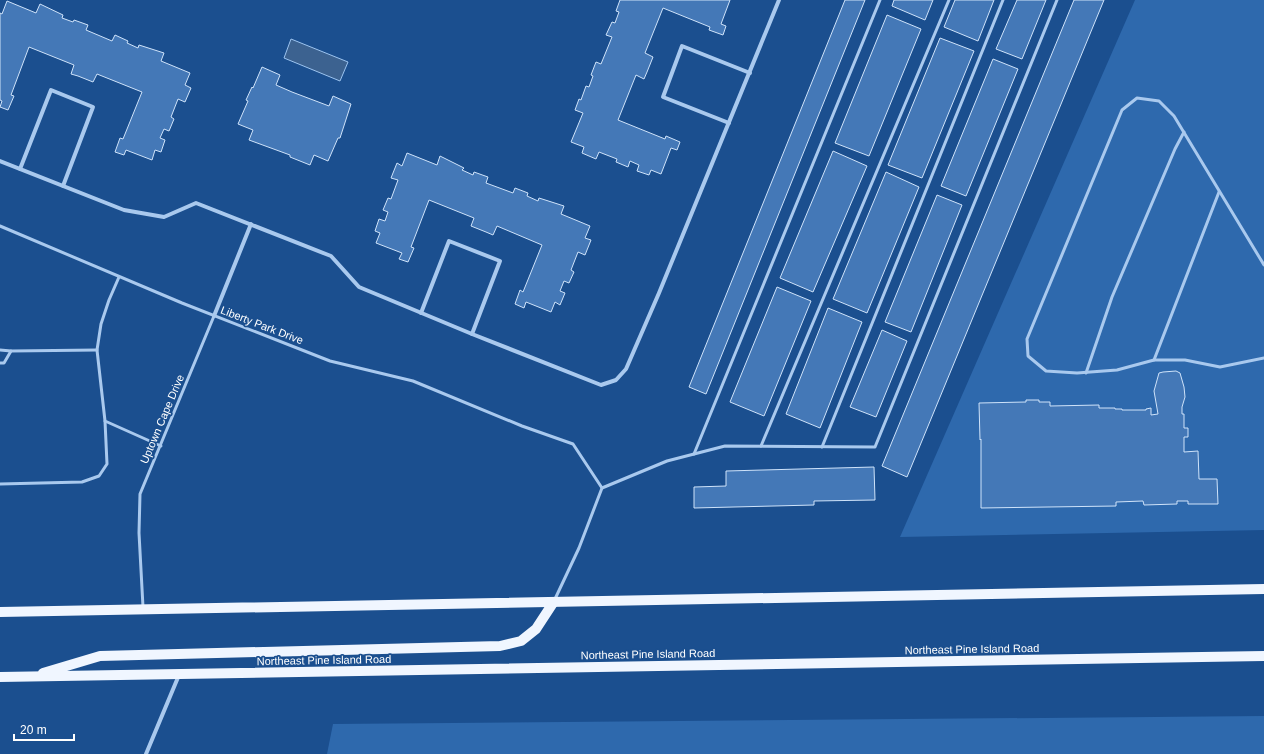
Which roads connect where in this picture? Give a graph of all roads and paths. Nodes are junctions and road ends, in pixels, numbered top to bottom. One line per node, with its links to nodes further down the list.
1 (779, 0): 6 (street)
2 (880, 0): 31 (lane)
3 (949, 0): 29 (lane)
4 (1003, 0): 30 (lane)
5 (1057, 0): 30 (lane)
6 (750, 73): 7 (street); 7 (street)
7 (729, 123): 19 (street)
8 (1184, 132): 12 (lane); 26 (lane); 26 (lane)
9 (0, 161): 10 (street)
10 (20, 169): 11 (street); 11 (street)
11 (63, 186): 13 (street)
12 (1219, 192): 15 (lane); 24 (lane)
13 (251, 224): 17 (street); 18 (street)
14 (0, 226): 16 (lane, Liberty Park Drive)
15 (1264, 265)
16 (119, 277): 18 (lane, Liberty Park Drive); 21 (lane)
17 (421, 313): 19 (street); 19 (street)
18 (214, 316): 28 (lane, Uptown Cape Drive); 33 (lane, Liberty Park Drive)
19 (472, 334)
20 (0, 350): 22 (lane)
21 (97, 350): 22 (lane); 27 (lane)
22 (10, 351): 25 (lane)
23 (1264, 358): 24 (lane)
24 (1154, 360): 26 (lane)
25 (0, 363)
26 (1086, 373)
27 (105, 421): 28 (lane); 32 (lane)
28 (161, 446): 36 (lane, Uptown Cape Drive)
29 (761, 446): 30 (lane); 31 (lane)
30 (822, 447)
31 (694, 454): 33 (lane)
32 (0, 484)
33 (602, 488): 35 (lane)
34 (1264, 590): 35 (main road)
35 (553, 603): 36 (main road); 41 (main road, Northeast Pine Island Road)
36 (143, 610): 37 (main road)
37 (0, 612)
38 (1264, 656): 39 (main road, Northeast Pine Island Road)
39 (179, 675): 41 (main road, Northeast Pine Island Road); 42 (street)
40 (0, 677): 41 (main road, Northeast Pine Island Road)
41 (32, 677)
42 (146, 754)

